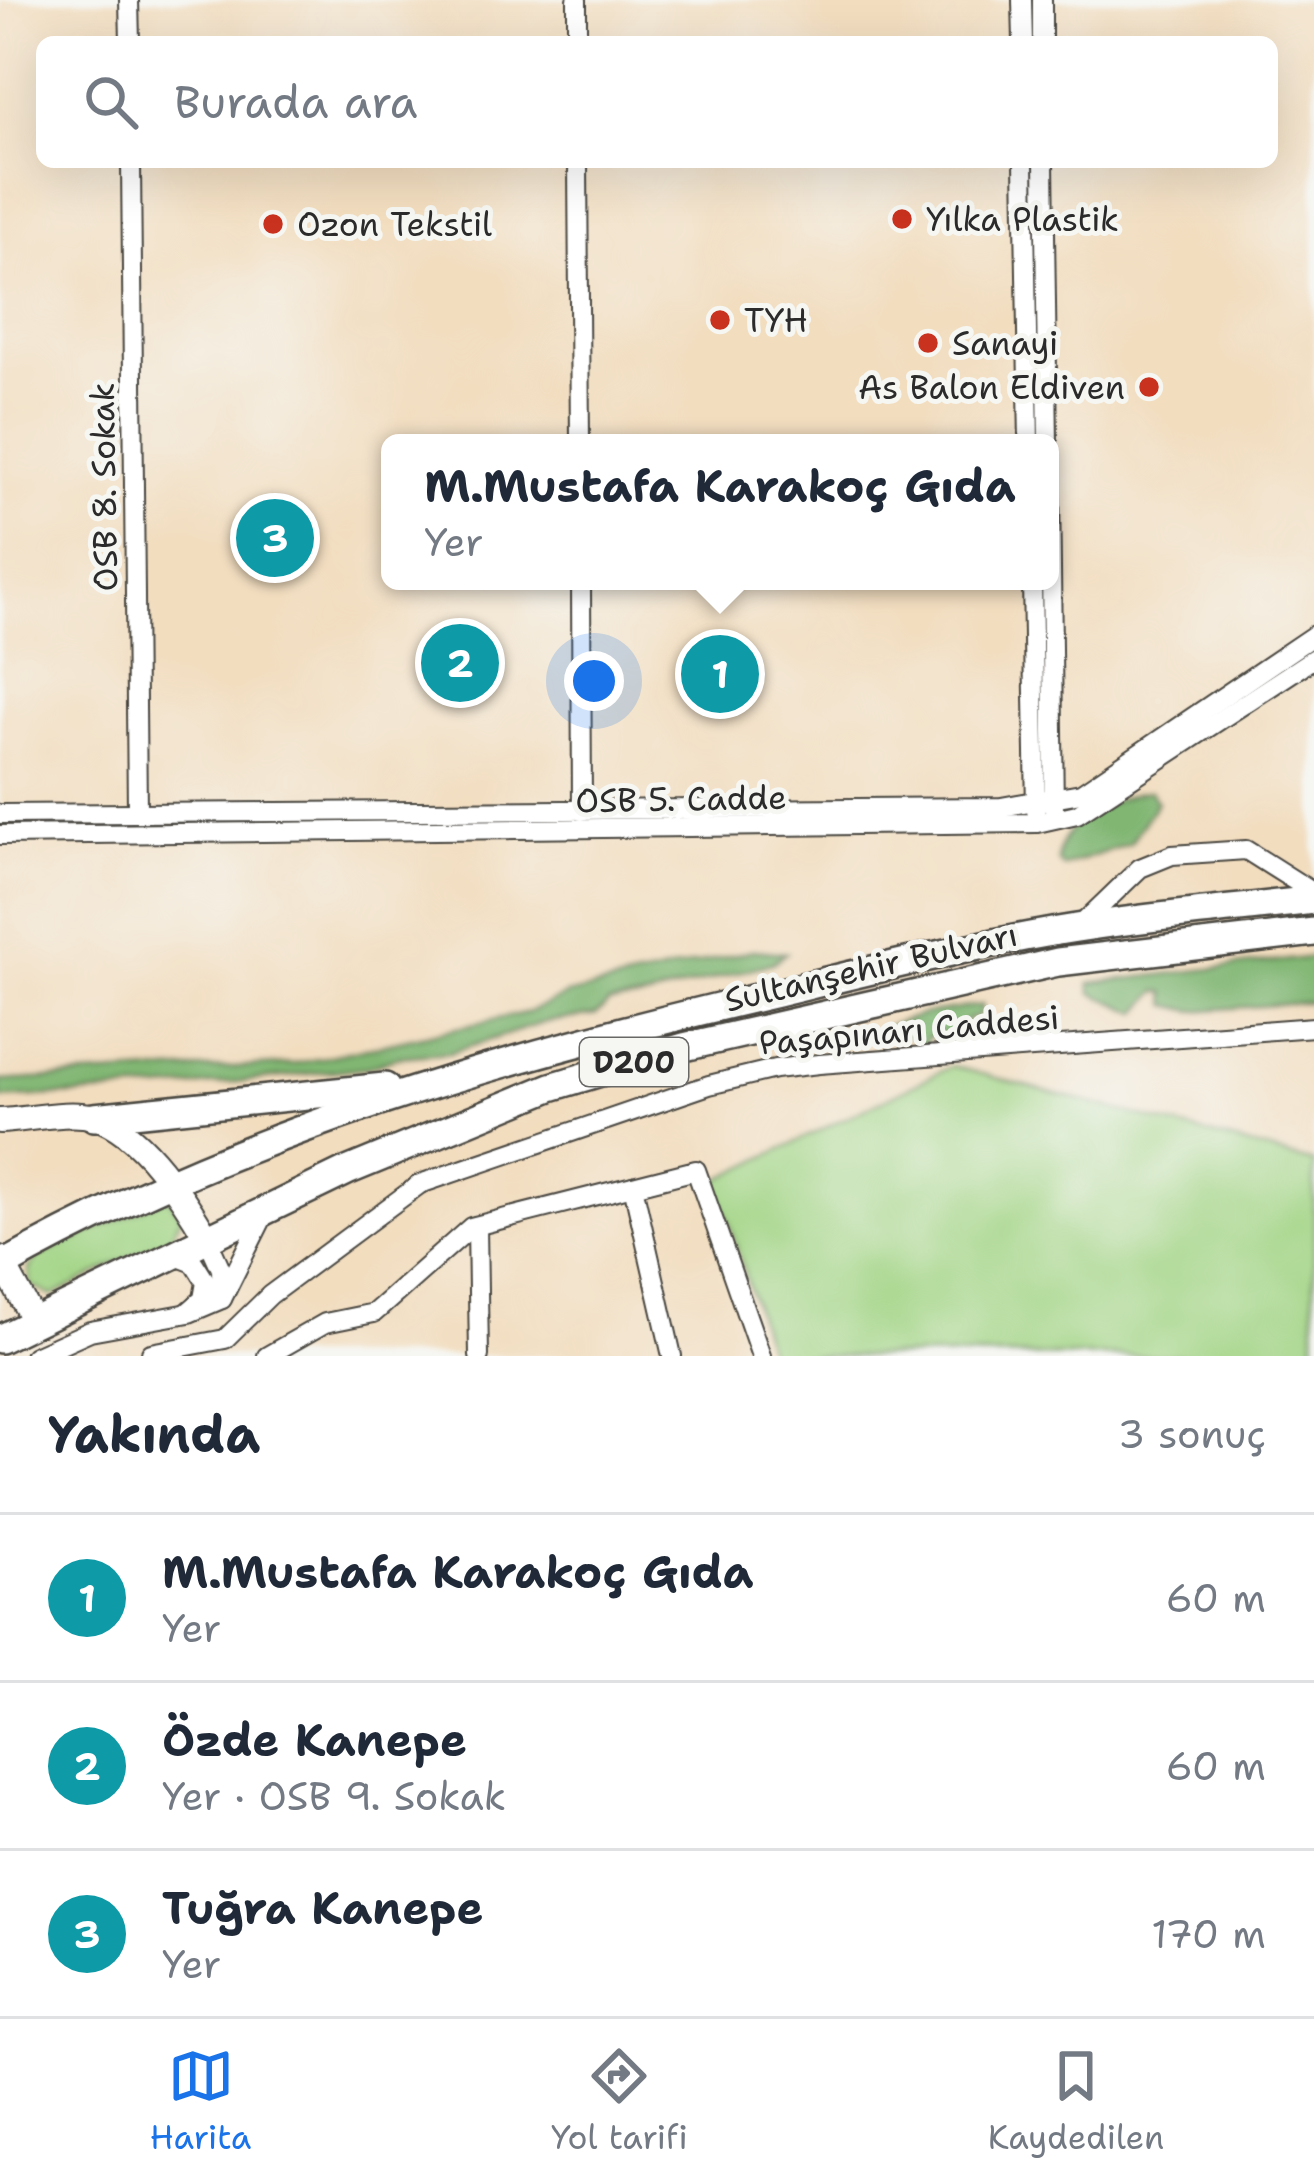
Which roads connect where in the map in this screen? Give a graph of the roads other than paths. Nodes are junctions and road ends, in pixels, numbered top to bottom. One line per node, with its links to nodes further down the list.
1 (129, 0): 5 (street)
2 (577, 0): 6 (street)
3 (1022, 0): 7 (street)
4 (1042, 0): 8 (street)
5 (130, 36)
6 (577, 36)
7 (1023, 36)
8 (1042, 36)
9 (131, 168): 22 (street, OSB 8. Sokak)
10 (578, 168): 13 (street)
11 (1024, 168): 14 (street)
12 (1044, 168): 15 (street)
13 (580, 434)
14 (1029, 434)
15 (1048, 434)
16 (580, 590): 21 (street)
17 (1033, 590): 23 (street)
18 (1056, 590): 23 (street)
19 (1314, 635): 23 (street)
20 (1314, 658): 23 (street, OSB 5. Cadde)
21 (582, 811): 22 (street); 23 (street)
22 (137, 812): 24 (street)
23 (1045, 812): 25 (street, OSB 5. Cadde)
24 (0, 814)
25 (0, 835)
26 (1314, 896): 27 (highway, Sultanşehir Bulvarı / D200); 27 (street)
27 (1077, 928): 30 (highway, Sultanşehir Bulvarı / D200)
28 (1314, 932): 35 (highway, Sultanşehir Bulvarı / D200)
29 (1314, 1027): 45 (street, Paşapınarı Caddesi)
30 (478, 1071): 31 (highway); 33 (highway, Sultanşehir Bulvarı / D200)
31 (94, 1117): 32 (main road); 33 (main road)
32 (0, 1121)
33 (169, 1181): 37 (main road); 39 (highway, Sultanşehir Bulvarı / D200)
34 (633, 1186): 36 (street); 49 (street); 50 (street)
35 (267, 1210): 37 (highway, Sultanşehir Bulvarı / D200); 40 (street)
36 (477, 1226): 47 (street); 48 (street)
37 (206, 1238): 38 (highway, Sultanşehir Bulvarı / D200); 40 (street)
38 (171, 1254): 41 (street); 42 (highway, Sultanşehir Bulvarı / D200)
39 (1, 1263): 42 (main road)
40 (222, 1299): 41 (street)
41 (186, 1313): 43 (street)
42 (34, 1321): 44 (highway, Sultanşehir Bulvarı / D200)
43 (134, 1321): 45 (street); 46 (street)
44 (0, 1339)
45 (153, 1354)
46 (34, 1356)
47 (267, 1356)
48 (478, 1356)
49 (672, 1356)
50 (761, 1356)

